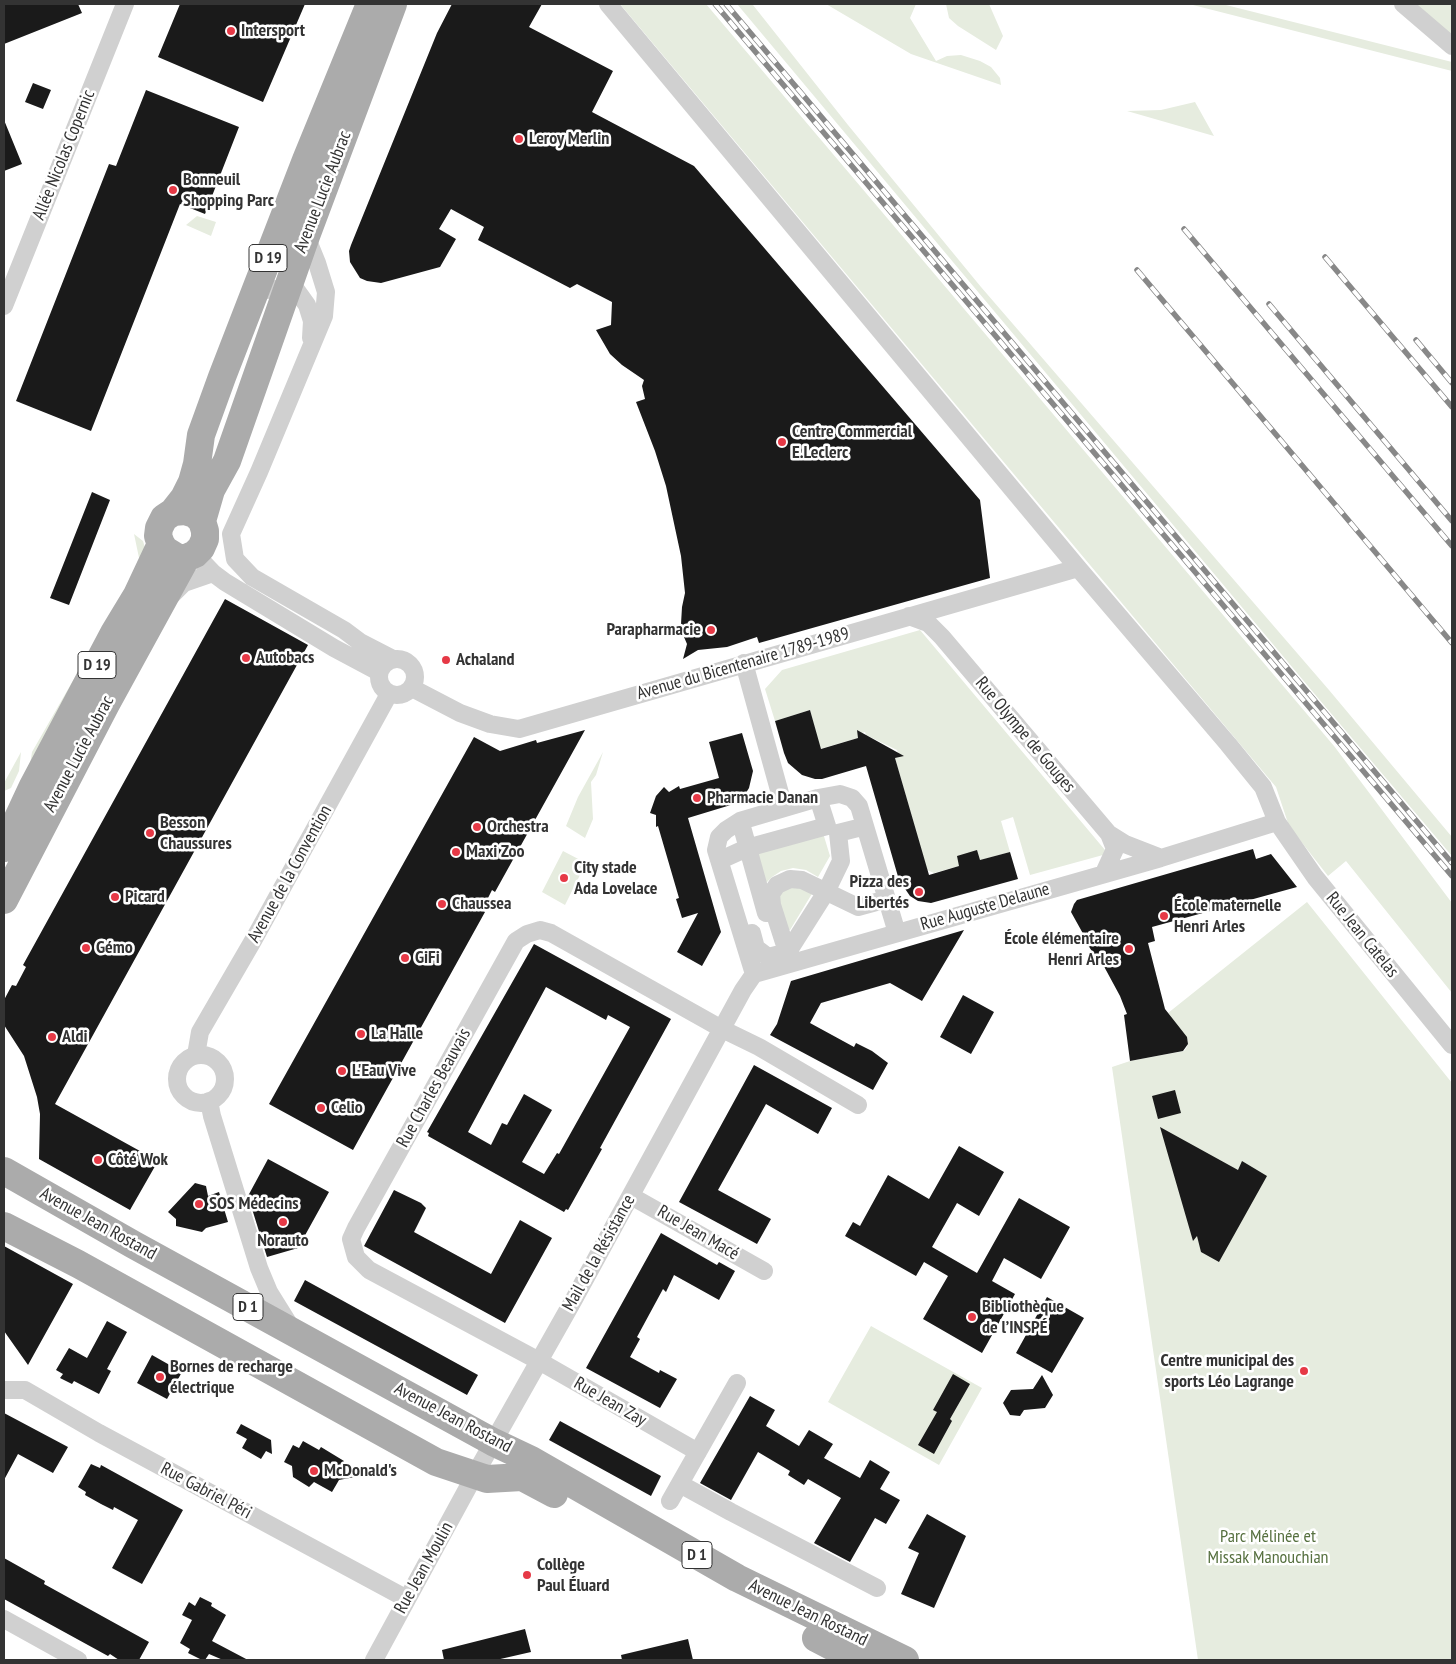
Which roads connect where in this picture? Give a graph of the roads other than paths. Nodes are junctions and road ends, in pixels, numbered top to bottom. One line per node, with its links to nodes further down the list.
1 (124, 4): 10 (street, Allée Nicolas Copernic)
2 (370, 4): 9 (main road, Avenue Lucie Aubrac / D 19)
3 (393, 4): 7 (main road, Avenue Lucie Aubrac / D 19)
4 (608, 4): 16 (street, Rue Jean Catelas)
5 (1403, 4): 6 (street)
6 (1452, 46)
7 (306, 236): 8 (main road, Avenue Lucie Aubrac / D 19); 11 (street)
8 (288, 288): 9 (street); 11 (street); 13 (main road, Avenue Lucie Aubrac / D 19)
9 (255, 291): 12 (main road, Avenue Lucie Aubrac / D 19)
10 (4, 306)
11 (310, 346): 20 (street)
12 (173, 512): 13 (main road); 14 (main road, Avenue Lucie Aubrac)
13 (202, 521): 15 (main road, Avenue Lucie Aubrac)
14 (160, 544): 15 (main road); 32 (main road, Avenue Lucie Aubrac / D 19)
15 (198, 562): 22 (street); 38 (main road, Avenue Lucie Aubrac / D 19)
16 (1078, 568): 17 (street, Avenue du Bicentenaire 1789-1989); 27 (street, Rue Jean Catelas)
17 (961, 602): 18 (street, Avenue du Bicentenaire 1789-1989); 19 (street)
18 (910, 616): 19 (street, Rue Olympe de Gouges); 21 (street, Avenue du Bicentenaire 1789-1989)
19 (942, 637): 31 (street, Rue Olympe de Gouges)
20 (393, 659): 22 (street); 23 (street)
21 (744, 663): 23 (street, Avenue du Bicentenaire 1789-1989); 26 (street)
22 (379, 672): 24 (street)
23 (412, 688): 24 (street)
24 (389, 694): 46 (street, Avenue de la Convention)
25 (820, 804): 30 (street)
26 (784, 808): 41 (street); 43 (street)
27 (1277, 822): 35 (street, Rue Auguste Delaune); 45 (street, Rue Jean Catelas)
28 (742, 827): 33 (street)
29 (858, 828): 30 (street)
30 (832, 830): 33 (street); 37 (street)
31 (1109, 834): 35 (street, Rue Olympe de Gouges); 36 (street)
32 (4, 848)
33 (747, 848): 34 (street); 40 (street)
34 (725, 858)
35 (1161, 858): 36 (street, Rue Auguste Delaune)
36 (1104, 873): 41 (street, Rue Auguste Delaune)
37 (826, 892): 39 (street); 42 (street); 42 (street)
38 (4, 900)
39 (880, 901)
40 (758, 931): 42 (street); 42 (street)
41 (897, 933): 43 (street, Rue Auguste Delaune)
42 (784, 954)
43 (754, 974): 44 (street)
44 (722, 1029): 48 (street, Rue Charles Beauvais); 50 (street, Mail de la Résistance); 54 (street, Rue Charles Beauvais)
45 (1452, 1045)
46 (196, 1055): 47 (street); 47 (street)
47 (209, 1101): 53 (street)
48 (858, 1104)
49 (4, 1170): 53 (main road, Avenue Jean Rostand / D 1)
50 (631, 1196): 52 (street, Rue Jean Macé); 54 (street, Mail de la Résistance)
51 (4, 1226): 59 (main road, Avenue Jean Rostand / D 1)
52 (764, 1271)
53 (293, 1332): 57 (main road, Avenue Jean Rostand / D 1)
54 (539, 1361): 57 (street, Mail de la Résistance); 58 (street, Rue Jean Zay)
55 (738, 1383): 58 (street)
56 (4, 1390): 63 (street, Rue Gabriel Péri)
57 (493, 1442): 59 (street, Mail de la Résistance); 68 (main road, Avenue Jean Rostand / D 1)
58 (698, 1452): 60 (street)
59 (474, 1476): 63 (street, Rue Jean Moulin); 67 (main road, Avenue Jean Rostand / D 1)
60 (680, 1484): 61 (street); 62 (street)
61 (670, 1501)
62 (877, 1588)
63 (407, 1599): 66 (street, Rue Jean Moulin)
64 (4, 1620): 65 (street)
65 (78, 1660)
66 (374, 1660)
67 (858, 1660)
68 (905, 1660)

